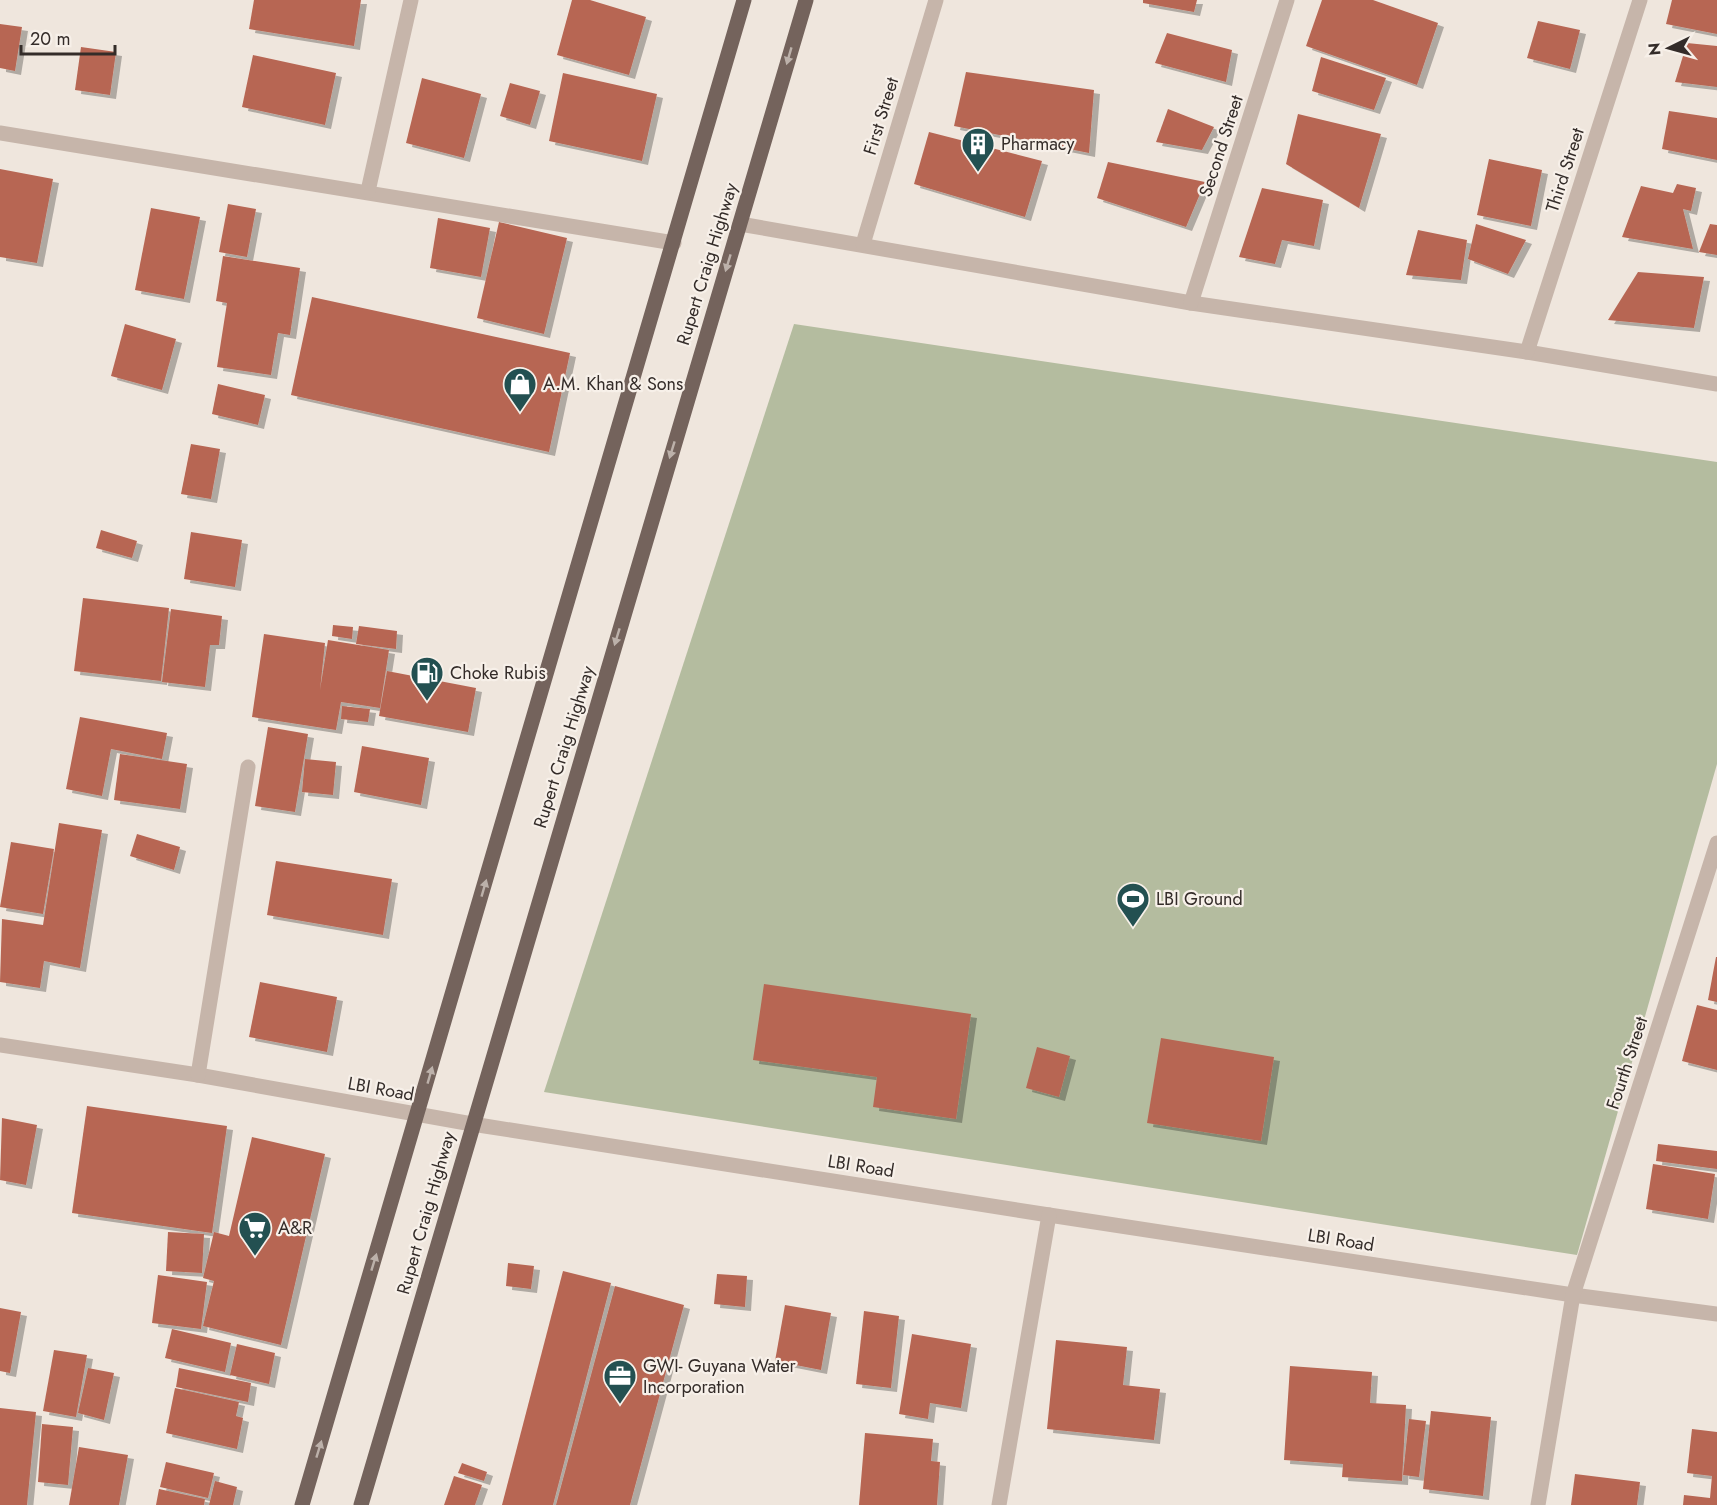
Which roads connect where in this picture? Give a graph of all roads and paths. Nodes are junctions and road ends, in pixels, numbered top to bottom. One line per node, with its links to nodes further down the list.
1 (411, 0): 8 (street)
2 (744, 0): 10 (main road, Rupert Craig Highway)
3 (806, 0): 9 (main road, Rupert Craig Highway, one-way to 9)
4 (936, 0): 11 (street, First Street)
5 (1287, 0): 12 (street, Second Street)
6 (1640, 0): 13 (street, Third Street)
7 (0, 133): 8 (street)
8 (368, 191): 10 (street)
9 (740, 224): 11 (street); 20 (main road, Rupert Craig Highway, one-way to 20)
10 (674, 243): 19 (main road, Rupert Craig Highway, one-way to 10)
11 (863, 244): 12 (street)
12 (1191, 303): 13 (street)
13 (1527, 352): 14 (street)
14 (1717, 384)
15 (248, 767): 18 (street)
16 (1717, 843): 22 (street, Fourth Street)
17 (0, 1045): 18 (street, LBI Road)
18 (198, 1075): 19 (street, LBI Road)
19 (418, 1115): 20 (street, LBI Road); 24 (main road, Rupert Craig Highway, one-way to 19)
20 (472, 1124): 21 (street, LBI Road); 25 (main road, Rupert Craig Highway)
21 (1049, 1215): 22 (street, LBI Road); 26 (street)
22 (1573, 1295): 23 (street, LBI Road); 27 (street, Fourth Street)
23 (1717, 1314)
24 (302, 1505)
25 (361, 1505)
26 (999, 1505)
27 (1538, 1505)

